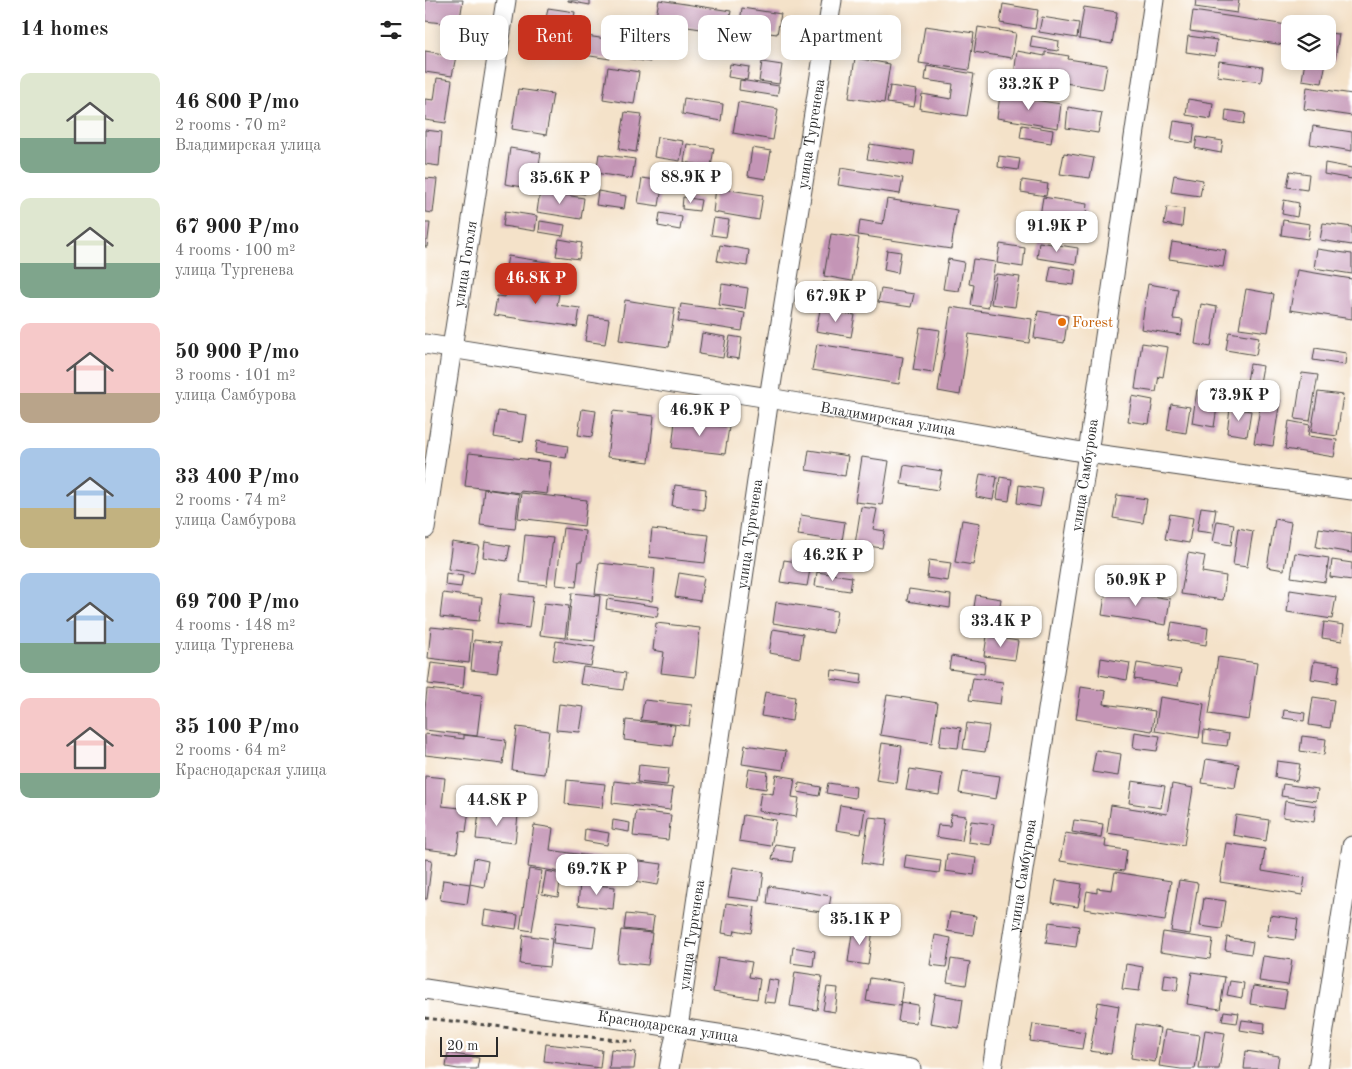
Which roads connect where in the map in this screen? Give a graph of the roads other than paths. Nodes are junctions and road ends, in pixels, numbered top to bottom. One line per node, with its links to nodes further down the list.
1 (506, 0): 5 (street, улица Гоголя)
2 (832, 0): 6 (street, улица Тургенева)
3 (1154, 0): 7 (street, улица Самбурова)
4 (425, 344): 5 (street, Владимирская улица)
5 (452, 348): 6 (street, Владимирская улица); 9 (street, улица Гоголя)
6 (769, 398): 7 (street, Владимирская улица); 12 (street, улица Тургенева)
7 (1088, 453): 8 (street, Владимирская улица); 15 (street, улица Самбурова)
8 (1352, 490)
9 (425, 529)
10 (1352, 846): 16 (street)
11 (425, 989): 12 (street, Краснодарская улица)
12 (678, 1028): 13 (street, улица Тургенева); 14 (street, Краснодарская улица)
13 (669, 1069)
14 (911, 1069)
15 (992, 1069)
16 (1318, 1069)

